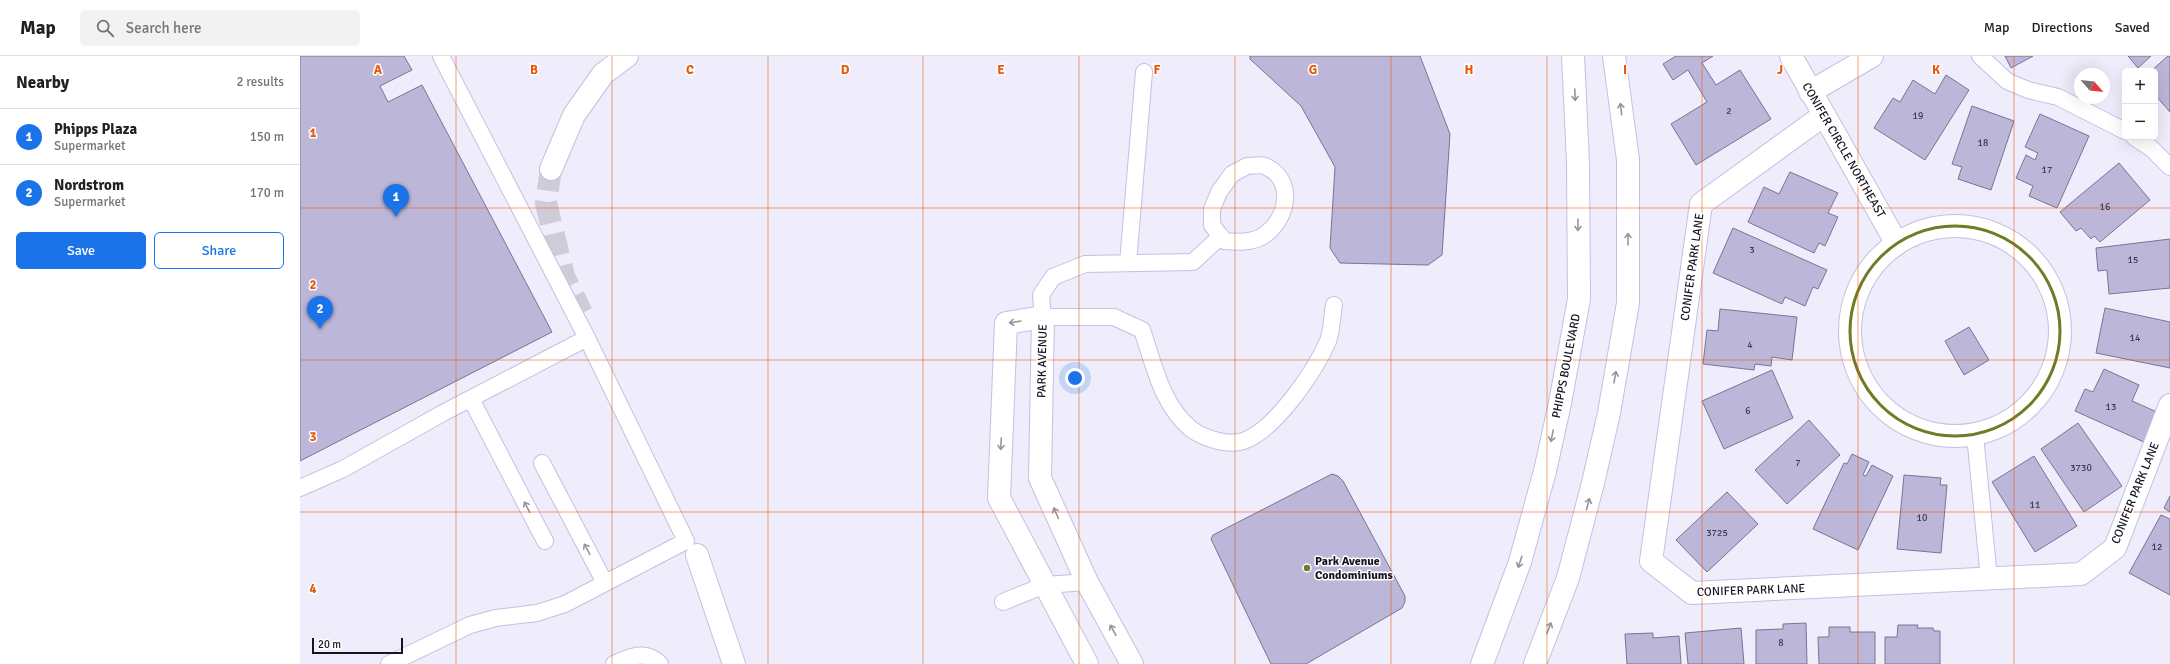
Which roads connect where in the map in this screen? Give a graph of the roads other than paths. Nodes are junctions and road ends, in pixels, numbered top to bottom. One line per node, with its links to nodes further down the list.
1 (441, 56): 20 (lane)
2 (627, 56): 14 (street)
3 (1573, 56): 39 (street, PHIPPS BOULEVARD, one-way to 39)
4 (1614, 56): 40 (street, one-way to 4)
5 (1791, 56): 9 (street, CONIFER CIRCLE NORTHEAST)
6 (1872, 56): 9 (street)
7 (1980, 56): 11 (lane)
8 (1144, 72): 17 (lane)
9 (1810, 92): 10 (street, CONIFER CIRCLE NORTHEAST)
10 (1824, 115): 16 (street, CONIFER CIRCLE NORTHEAST); 28 (street, CONIFER PARK LANE)
11 (2122, 129)
12 (2138, 140): 13 (lane)
13 (2170, 167)
14 (551, 169)
15 (1221, 236): 15 (lane); 17 (lane)
16 (1897, 244): 23 (street); 23 (street)
17 (1128, 264): 19 (lane)
18 (1334, 305): 19 (lane)
19 (1043, 317): 29 (street, PARK AVENUE, one-way to 19); 31 (street, PARK AVENUE, one-way to 31)
20 (587, 338): 21 (lane); 30 (lane)
21 (471, 399): 25 (lane); 26 (lane, one-way to 21)
22 (2170, 404): 28 (street, CONIFER PARK LANE)
23 (1975, 435): 28 (lane)
24 (542, 463): 30 (lane, one-way to 24)
25 (300, 488)
26 (545, 541)
27 (697, 555): 36 (street)
28 (1989, 579)
29 (1086, 582): 31 (lane); 38 (street, PARK AVENUE, one-way to 29)
30 (605, 583): 33 (lane)
31 (1045, 585): 32 (lane); 37 (street, PARK AVENUE)
32 (1003, 602)
33 (389, 664)
34 (614, 664): 35 (lane)
35 (660, 664)
36 (734, 664)
37 (1087, 664)
38 (1132, 664)
39 (1482, 664)
40 (1535, 664)

